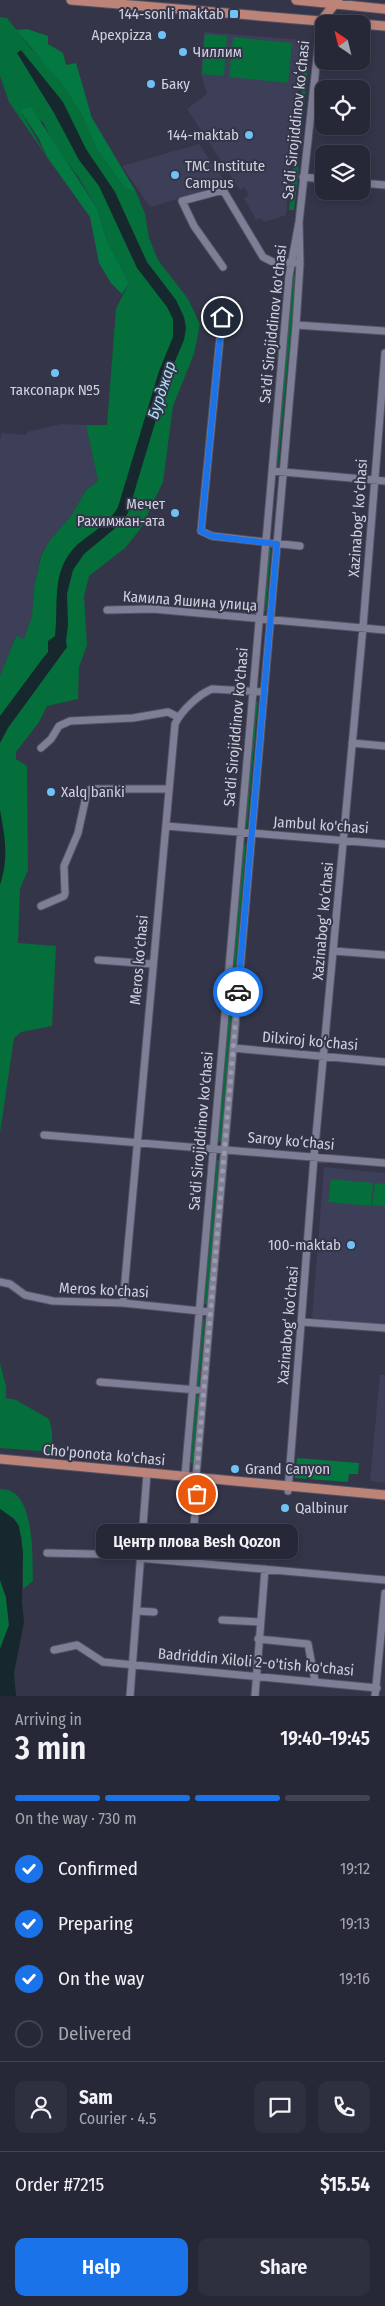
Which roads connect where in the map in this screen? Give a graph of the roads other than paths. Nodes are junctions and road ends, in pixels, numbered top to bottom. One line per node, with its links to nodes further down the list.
1 (71, 0): 6 (main road)
2 (191, 0): 6 (main road)
3 (296, 0): 4 (main road)
4 (328, 3): 5 (main road); 8 (main road); 9 (main road)
5 (351, 3): 7 (main road)
6 (184, 9): 10 (main road)
7 (385, 9)
8 (323, 15)
9 (323, 15)
10 (315, 20)
11 (370, 25): 12 (main road)
12 (385, 26)
13 (315, 70): 14 (street, Saʼdi Sirojiddinov koʻchasi)
14 (303, 177): 15 (street); 18 (street, Saʼdi Sirojiddinov koʻchasi)
15 (315, 178)
16 (370, 184): 17 (street)
17 (385, 186)
18 (299, 222): 19 (street, Sa'di Sirojiddinov ko'chasi); 20 (street, Sa'di Sirojiddinov ko'chasi)
19 (291, 262): 20 (street); 21 (street); 26 (street, Sa'di Sirojiddinov ko'chasi)
20 (300, 264): 23 (street, Sa'di Sirojiddinov ko'chasi)
21 (222, 267)
22 (222, 317): 30 (street)
23 (296, 325): 24 (street); 27 (street, Sa'di Sirojiddinov ko'chasi)
24 (385, 331)
25 (385, 353): 28 (street, Xazinabog‘ ko‘chasi)
26 (272, 471): 27 (street); 30 (street, Sa'di Sirojiddinov ko'chasi)
27 (283, 472): 28 (street); 31 (street, Sa'di Sirojiddinov ko'chasi)
28 (374, 480): 29 (street); 36 (street, Xazinabog‘ ko‘chasi)
29 (385, 481)
30 (266, 543): 31 (street); 34 (street, Sa'di Sirojiddinov ko'chasi)
31 (277, 544): 32 (street); 35 (street, Sa'di Sirojiddinov ko'chasi)
32 (300, 546)
33 (107, 610): 34 (street, Камила Яшина улица)
34 (259, 619): 35 (street, Камила Яшина улица); 38 (street, Sa'di Sirojiddinov ko'chasi)
35 (271, 620): 36 (street, Камила Яшина улица); 39 (street, Sa'di Sirojiddinov ko'chasi)
36 (363, 627): 37 (street, Камила Яшина улица); 41 (street, Xazinabog‘ ko‘chasi)
37 (385, 630)
38 (253, 691): 39 (street); 40 (street); 46 (street, Sa'di Sirojiddinov ko'chasi)
39 (264, 692): 47 (street, Sa'di Sirojiddinov ko'chasi)
40 (178, 718): 43 (street); 44 (street, Meros ko‘chasi)
41 (352, 743): 42 (street); 48 (street, Xazinabog‘ ko‘chasi)
42 (385, 746)
43 (41, 748)
44 (169, 789): 45 (street, Meros ko‘chasi); 50 (street)
45 (166, 826): 46 (street, Jambul ko'chasi); 54 (street, Meros ko‘chasi)
46 (241, 833): 47 (street, Jambul ko'chasi); 60 (street, Sa'di Sirojiddinov ko'chasi)
47 (252, 834): 48 (street, Jambul ko'chasi); 55 (street, Sa'di Sirojiddinov ko'chasi)
48 (344, 840): 49 (street, Jambul ko'chasi); 51 (street, Xazinabog‘ ko‘chasi)
49 (385, 844)
50 (41, 906)
51 (334, 951): 52 (street); 56 (street, Xazinabog‘ ko‘chasi)
52 (385, 955)
53 (98, 960): 54 (street)
54 (152, 964): 59 (street, Meros ko‘chasi)
55 (233, 1048): 56 (street, Dilxiroj ko‘chasi); 61 (street, Sa'di Sirojiddinov ko'chasi)
56 (324, 1056): 57 (street, Dilxiroj ko‘chasi); 62 (street, Xazinabog‘ ko‘chasi)
57 (385, 1062)
58 (44, 1134): 59 (street, Saroy ko‘chasi)
59 (137, 1142): 60 (street, Saroy ko‘chasi); 65 (street, Meros ko‘chasi)
60 (214, 1148): 61 (street, Saroy ko‘chasi); 66 (street, Sa'di Sirojiddinov ko'chasi)
61 (224, 1149): 62 (street, Saroy ko‘chasi); 67 (street, Sa'di Sirojiddinov ko'chasi)
62 (314, 1157): 63 (street, Saroy ko‘chasi); 68 (street, Xazinabog‘ ko‘chasi)
63 (385, 1164)
64 (0, 1282): 65 (street, Meros ko'chasi)
65 (123, 1303): 66 (street, Meros ko'chasi)
66 (200, 1311): 67 (street, Meros ko'chasi); 71 (street, Sa'di Sirojiddinov ko'chasi)
67 (210, 1312): 72 (street, Sa'di Sirojiddinov ko'chasi)
68 (302, 1322): 69 (street); 76 (street, Xazinabog‘ ko‘chasi)
69 (385, 1328)
70 (100, 1382): 71 (street)
71 (193, 1389): 72 (street); 75 (street, Sa'di Sirojiddinov ko'chasi)
72 (204, 1390): 75 (street, Sa'di Sirojiddinov ko'chasi)
73 (4, 1463): 74 (main road, Cho'ponota ko'chasi)
74 (147, 1476): 75 (main road, Cho'ponota ko'chasi); 80 (street)
75 (194, 1479): 76 (main road, Cho'ponota ko'chasi); 81 (street)
76 (288, 1489): 77 (main road, Cho'ponota ko'chasi); 78 (main road, Cho'ponota ko'chasi)
77 (385, 1495)
78 (385, 1500)
79 (47, 1553): 80 (street)
80 (139, 1557): 81 (street); 85 (street)
81 (191, 1562): 82 (street)
82 (265, 1569): 83 (street); 88 (street)
83 (385, 1580)
84 (385, 1593): 94 (street)
85 (137, 1611): 86 (street); 91 (street)
86 (154, 1612)
87 (222, 1620): 88 (street)
88 (260, 1622): 89 (street)
89 (258, 1640): 92 (street); 93 (street)
90 (54, 1650): 91 (street, Badriddin Xiloli 2-o'tish ko'chasi)
91 (132, 1664): 92 (street, Badriddin Xiloli 2-o'tish ko'chasi); 95 (street)
92 (256, 1675): 93 (street, Badriddin Xiloli 2-o'tish ko'chasi); 96 (street)
93 (315, 1681): 94 (street, Badriddin Xiloli 2-o'tish ko'chasi)
94 (377, 1688): 97 (street)
95 (130, 1696)
96 (255, 1696)
97 (375, 1696)

